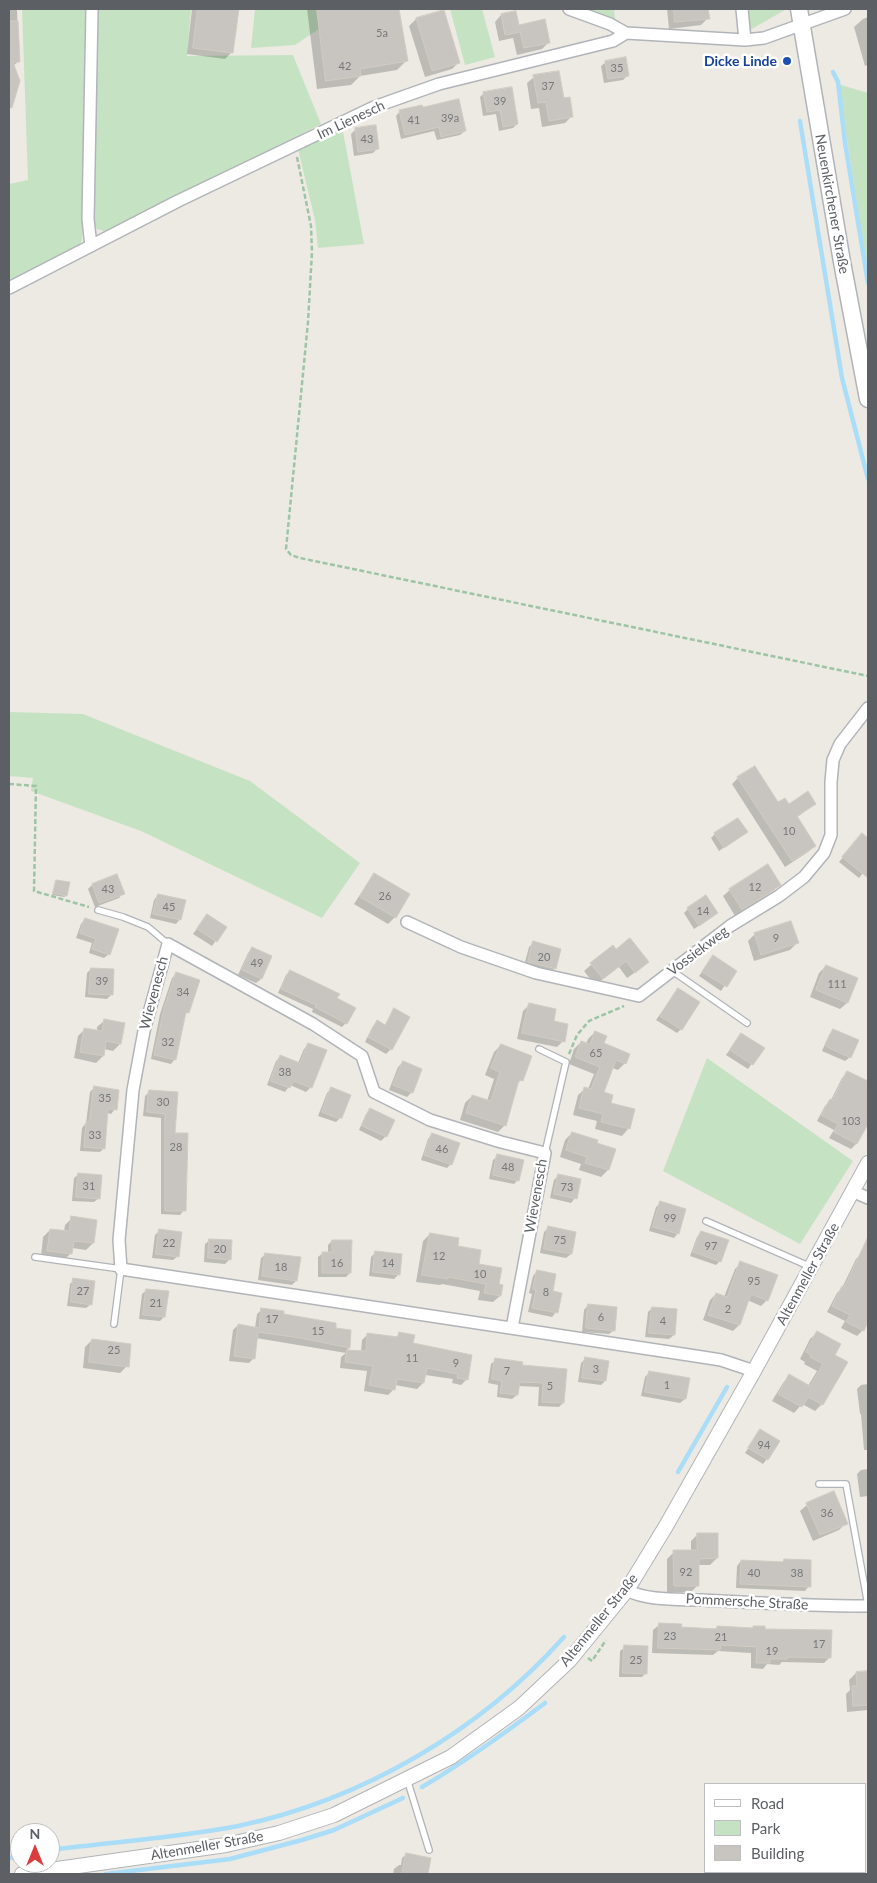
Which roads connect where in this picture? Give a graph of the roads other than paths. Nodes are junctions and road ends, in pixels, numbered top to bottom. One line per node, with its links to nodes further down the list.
1 (92, 9): 8 (street)
2 (568, 9): 6 (street, Im Lienesch)
3 (742, 9): 7 (street)
4 (845, 9): 5 (street, Im Lienesch)
5 (801, 16): 7 (street, Im Lienesch); 10 (main road, Neuenkirchener Straße)
6 (626, 33): 7 (street, Im Lienesch); 8 (street, Im Lienesch)
7 (745, 40)
8 (91, 246): 9 (street, Im Lienesch)
9 (9, 288)
10 (868, 399)
11 (868, 708): 15 (street, Vossiekweg)
12 (98, 910): 14 (lane)
13 (407, 922): 15 (street, Vossiekweg)
14 (168, 944): 18 (street, Wievenesch); 25 (street, Wievenesch)
15 (671, 970): 16 (lane)
16 (747, 1023)
17 (539, 1049): 18 (lane)
18 (545, 1153): 27 (street, Wievenesch)
19 (868, 1163): 20 (street, Altenmeller Straße)
20 (852, 1191): 21 (street); 24 (street, Altenmeller Straße)
21 (868, 1198)
22 (706, 1221): 24 (lane)
23 (35, 1257): 25 (lane)
24 (812, 1267): 28 (street, Altenmeller Straße)
25 (120, 1269): 26 (lane); 27 (street)
26 (114, 1324)
27 (512, 1328): 28 (street)
28 (754, 1371): 30 (street, Altenmeller Straße)
29 (819, 1484): 31 (lane)
30 (627, 1590): 31 (street, Pommersche Straße); 32 (street, Altenmeller Straße)
31 (868, 1605)
32 (407, 1779): 33 (lane); 34 (street, Altenmeller Straße)
33 (429, 1850)
34 (22, 1874)

